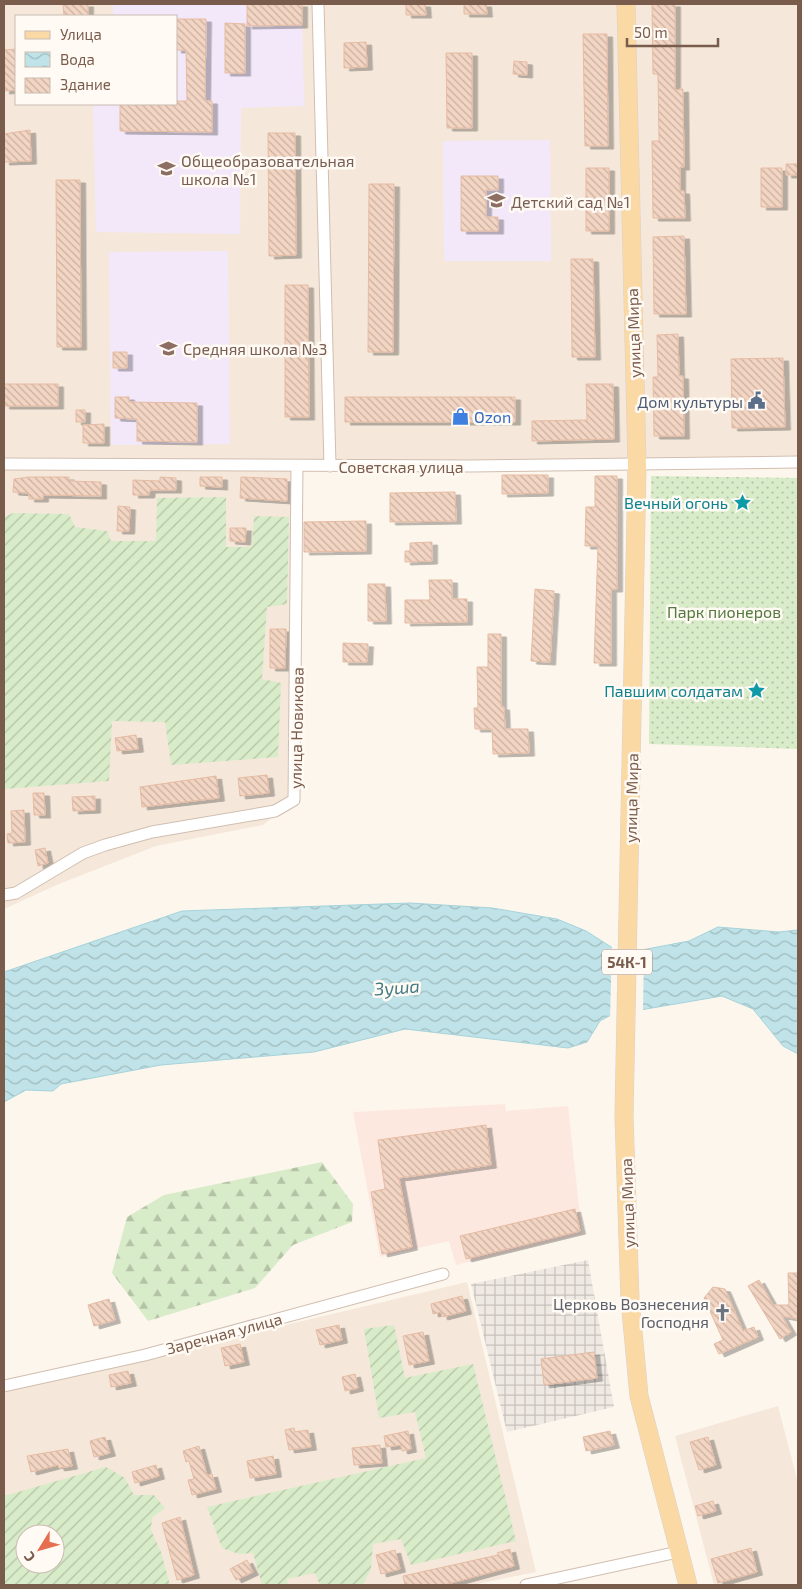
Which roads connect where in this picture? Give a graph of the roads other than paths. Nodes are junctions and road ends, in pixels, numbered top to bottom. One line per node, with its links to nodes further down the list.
1 (318, 4): 7 (street)
2 (626, 4): 5 (main road, улица Мира / 54К-1)
3 (798, 462): 5 (street, Советская улица)
4 (4, 464): 6 (street, Советская улица)
5 (637, 465): 7 (street, Советская улица); 11 (main road, улица Мира / 54К-1)
6 (298, 466): 7 (street, Советская улица); 8 (street, улица Новикова)
7 (330, 466)
8 (4, 895)
9 (443, 1274): 10 (street, Заречная улица)
10 (4, 1386)
11 (678, 1552): 12 (street); 13 (main road, улица Мира / 54К-1)
12 (526, 1585)
13 (688, 1585)

